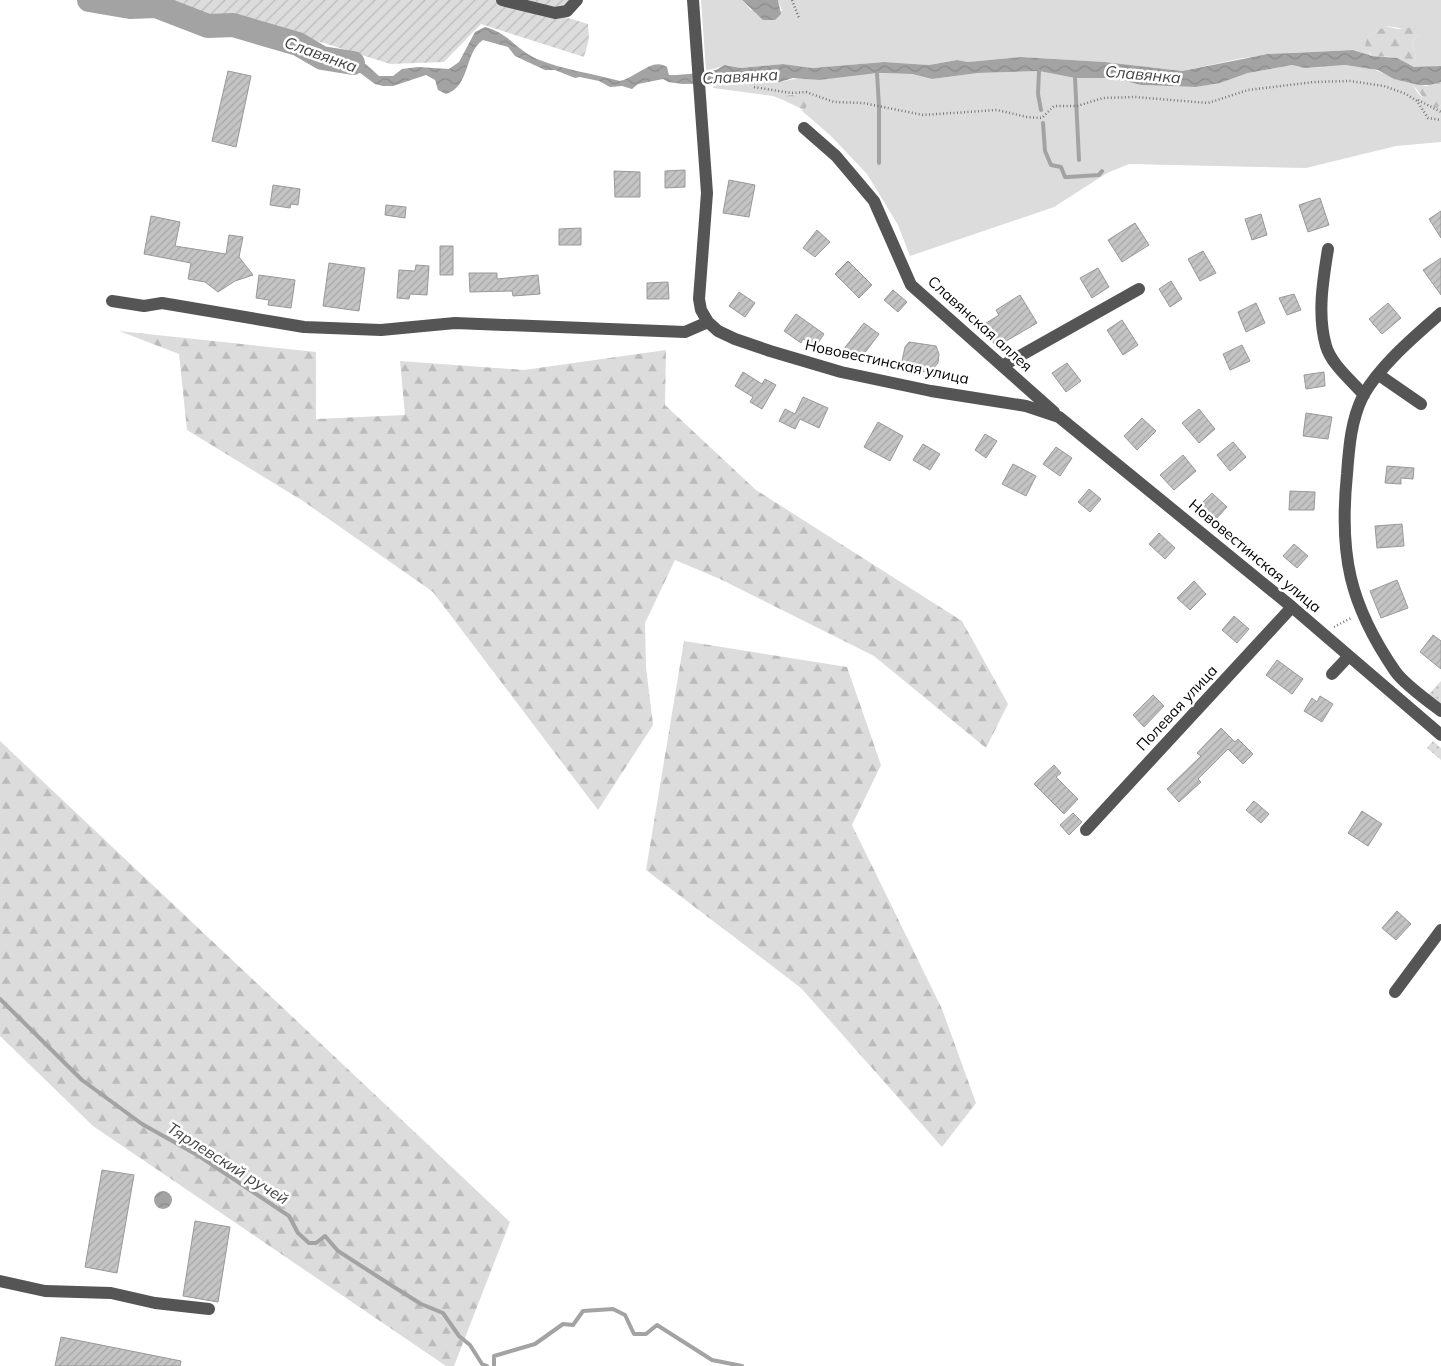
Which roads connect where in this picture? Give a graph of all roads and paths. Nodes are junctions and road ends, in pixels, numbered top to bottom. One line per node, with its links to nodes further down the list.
1 (502, 0): 2 (street)
2 (577, 0)
3 (693, 0): 15 (street)
4 (792, 0): 5 (path)
5 (800, 18)
6 (754, 87): 7 (path)
7 (1414, 98): 8 (path); 9 (path)
8 (1441, 112)
9 (1441, 120)
10 (804, 128): 16 (street, Славянская аллея)
11 (1328, 249): 18 (street)
12 (1140, 289): 16 (street)
13 (112, 301): 15 (street)
14 (1441, 313): 17 (street)
15 (708, 322): 20 (street, Нововестинская улица)
16 (1002, 366): 20 (street, Славянская аллея)
17 (1379, 375): 18 (street); 19 (street)
18 (1364, 395): 22 (street)
19 (1420, 404)
20 (1059, 417): 21 (street, Нововестинская улица)
21 (1292, 607): 23 (street, Нововестинская улица); 30 (street, Полевая улица)
22 (1361, 613): 23 (path); 25 (street)
23 (1321, 633): 24 (street, Нововестинская улица)
24 (1348, 656): 26 (street); 27 (street, Нововестинская улица)
25 (1395, 671): 27 (street); 28 (street)
26 (1332, 674)
27 (1386, 689): 29 (street, Нововестинская улица)
28 (1441, 711)
29 (1441, 735)
30 (1086, 830)
31 (1441, 930): 32 (street)
32 (1395, 992)
33 (0, 1281): 34 (street)
34 (209, 1309)

